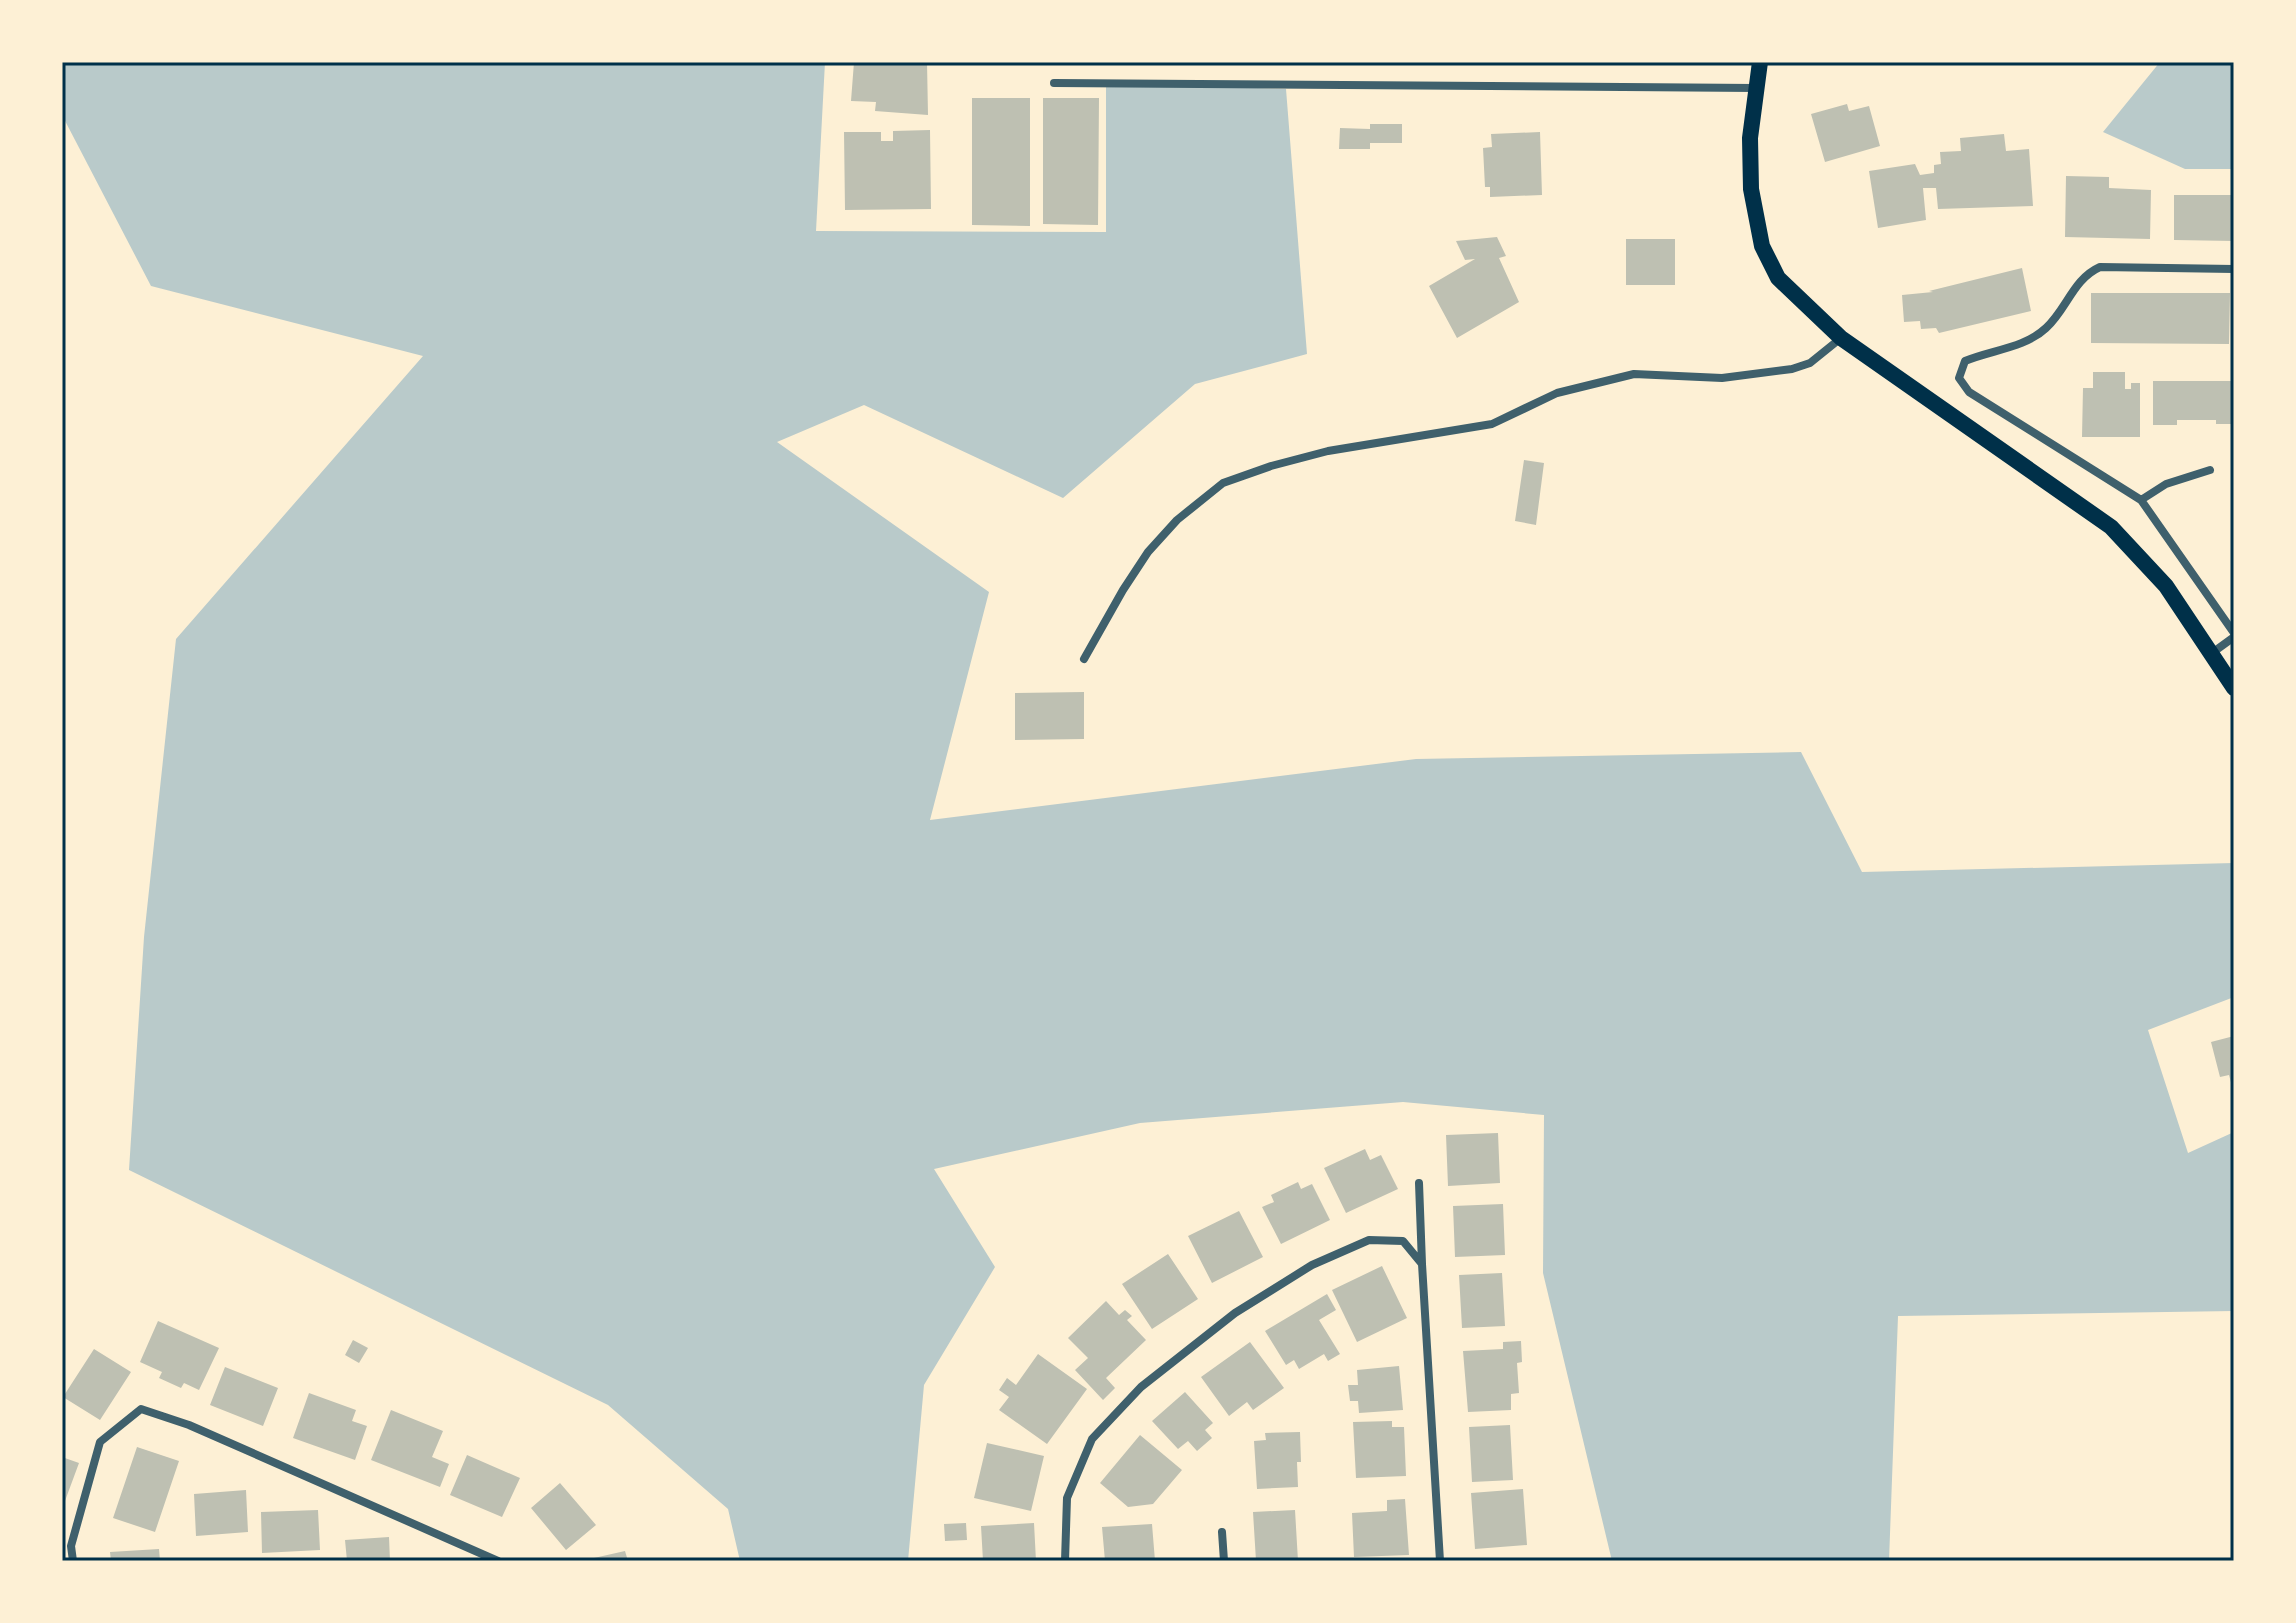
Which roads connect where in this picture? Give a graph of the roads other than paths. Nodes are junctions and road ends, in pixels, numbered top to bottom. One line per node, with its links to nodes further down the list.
1 (1760, 62): 3 (main road)
2 (1054, 83): 3 (street)
3 (1755, 88): 5 (main road)
4 (2234, 269): 7 (street)
5 (1841, 338): 9 (main road); 10 (street)
6 (2210, 470): 7 (street)
7 (2141, 500): 8 (street)
8 (2234, 635): 9 (street)
9 (2212, 653): 11 (main road)
10 (1084, 659)
11 (2234, 688)
12 (1419, 1183): 13 (street)
13 (1422, 1264): 17 (street); 19 (street)
14 (1222, 1532): 18 (street)
15 (73, 1561): 16 (street)
16 (498, 1561)
17 (1065, 1561)
18 (1224, 1561)
19 (1440, 1561)

